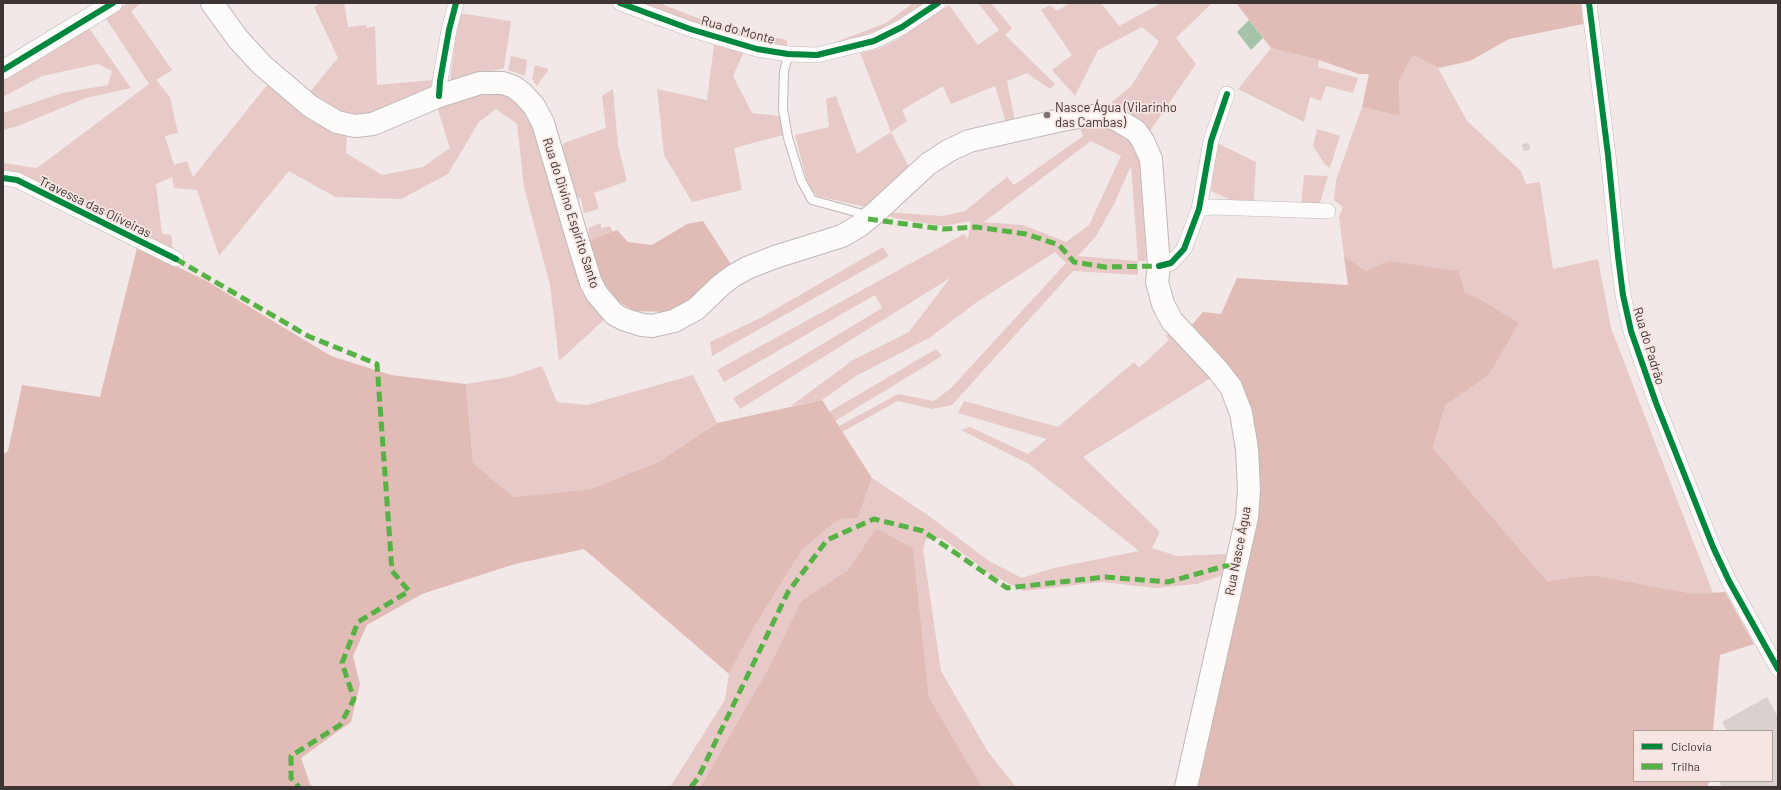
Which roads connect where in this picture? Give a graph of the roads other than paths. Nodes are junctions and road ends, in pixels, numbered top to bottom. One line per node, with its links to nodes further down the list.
1 (113, 3): 8 (street)
2 (212, 3): 10 (main road, Rua do Divino Espírito Santo)
3 (456, 3): 10 (street)
4 (620, 3): 7 (street, Rua do Monte)
5 (938, 3): 7 (street, Rua do Monte)
6 (1589, 3): 17 (street, Rua do Padrão)
7 (788, 54): 14 (lane)
8 (3, 70)
9 (1227, 94): 12 (street)
10 (439, 96): 14 (main road, Rua do Divino Espírito Santo)
11 (3, 178): 15 (street, Travessa das Oliveiras)
12 (1199, 209): 13 (street); 16 (street)
13 (1328, 211)
14 (868, 219): 16 (main road, Rua do Divino Espírito Santo)
15 (176, 259)
16 (1159, 266): 18 (main road, Rua Nasce Água)
17 (1778, 669)
18 (1186, 787)

